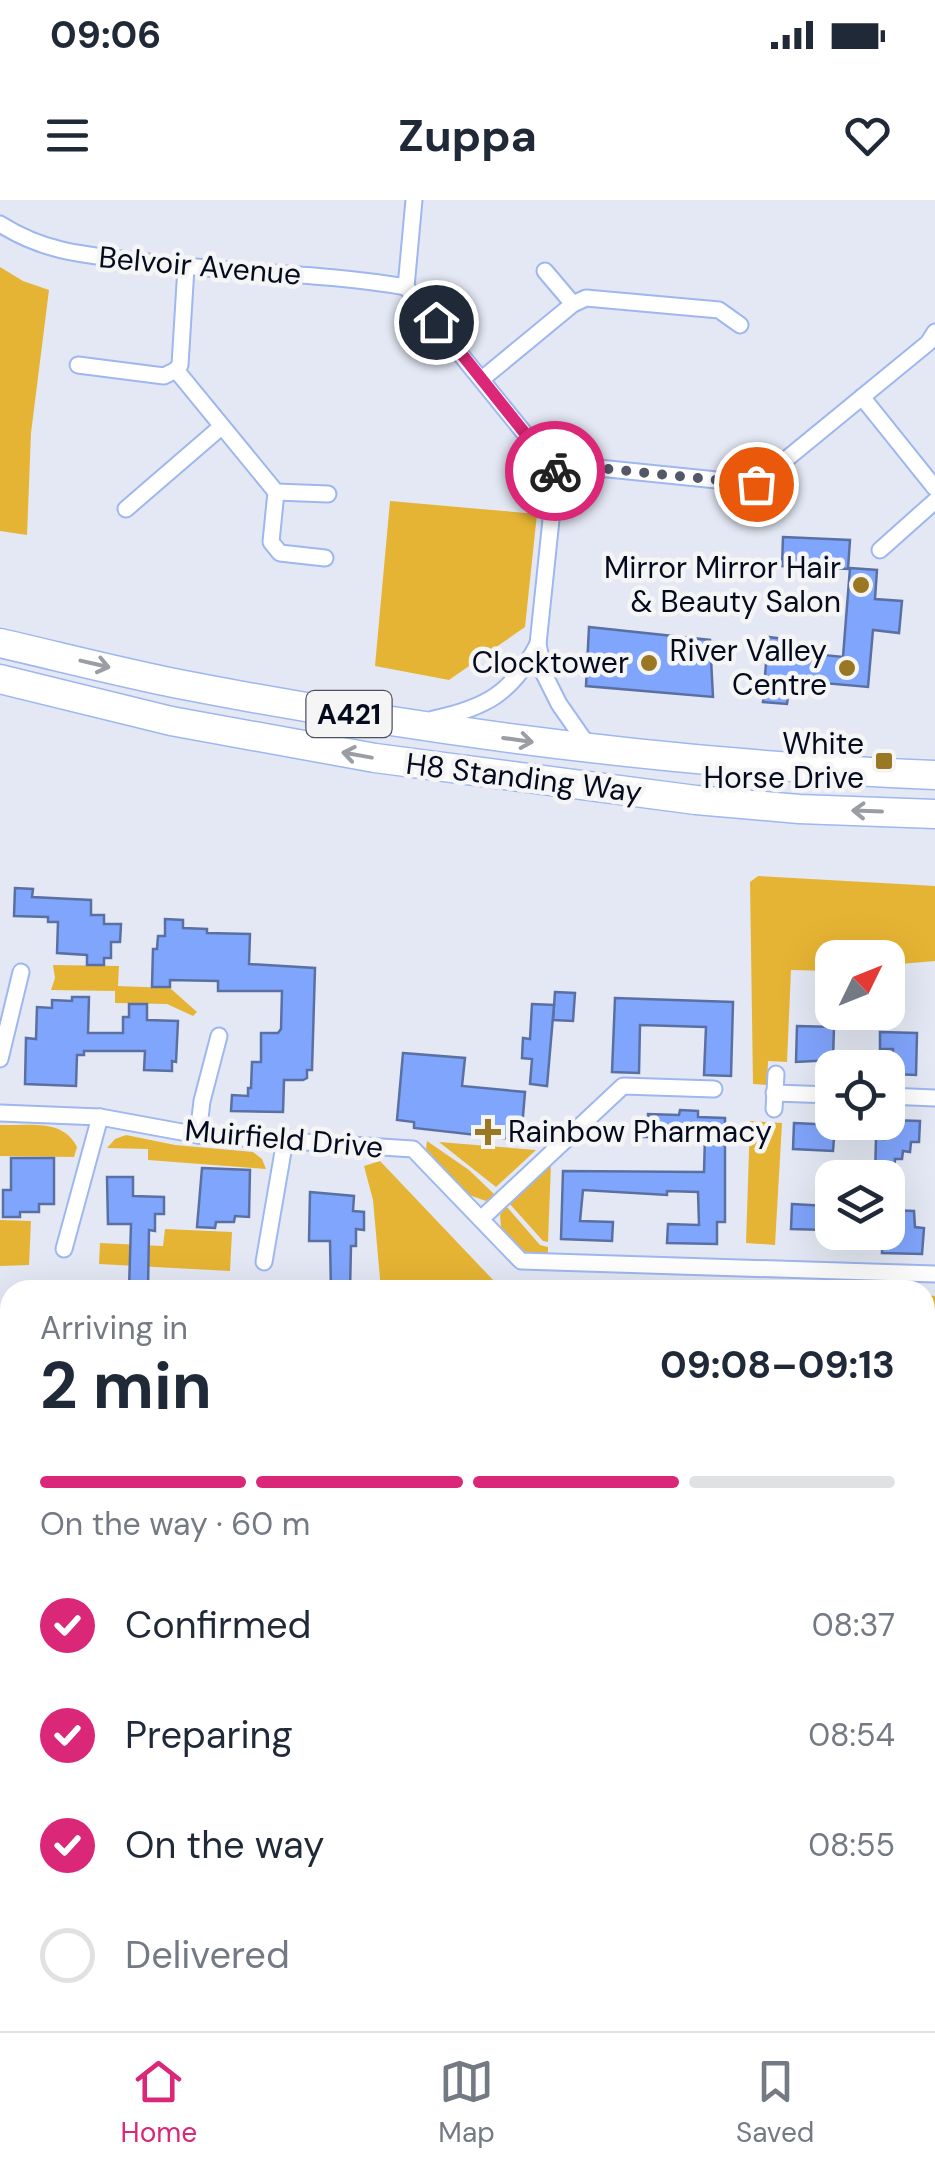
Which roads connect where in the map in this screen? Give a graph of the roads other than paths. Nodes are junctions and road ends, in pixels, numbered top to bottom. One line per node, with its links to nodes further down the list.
1 (414, 200): 5 (street)
2 (0, 224): 3 (street, Belvoir Avenue)
3 (186, 267): 5 (street, Belvoir Avenue); 10 (street)
4 (545, 271): 6 (street)
5 (406, 287): 11 (street)
6 (572, 304): 7 (street); 11 (street)
7 (740, 324)
8 (935, 332): 12 (street)
9 (78, 365): 10 (street)
10 (176, 370): 13 (street)
11 (482, 379): 14 (street)
12 (862, 397): 14 (street); 15 (street)
13 (222, 427): 16 (street); 19 (street)
14 (556, 472): 23 (street)
15 (935, 488)
16 (276, 492): 17 (street); 21 (street)
17 (328, 494)
18 (935, 501): 20 (street)
19 (126, 509)
20 (880, 550)
21 (325, 558)
22 (0, 642): 25 (highway, H8 Standing Way / A421, one-way to 25)
23 (538, 644): 25 (street); 26 (street)
24 (0, 679): 28 (highway, H8 Standing Way / A421, one-way to 24)
25 (408, 724): 26 (highway, H8 Standing Way / A421, one-way to 26)
26 (592, 750): 27 (highway, H8 Standing Way / A421)
27 (935, 775)
28 (935, 814)
29 (21, 972): 31 (street)
30 (219, 1036): 39 (street)
31 (0, 1058)
32 (776, 1074): 34 (street)
33 (714, 1090): 41 (street)
34 (815, 1097)
35 (905, 1097): 36 (street)
36 (935, 1098)
37 (0, 1114): 38 (street, Muirfield Drive)
38 (100, 1117): 39 (street, Muirfield Drive); 42 (street)
39 (198, 1135): 40 (street, Muirfield Drive)
40 (285, 1140): 41 (street, Muirfield Drive); 43 (street)
41 (481, 1220): 44 (street, Muirfield Drive)
42 (64, 1249)
43 (264, 1262)
44 (935, 1274)

